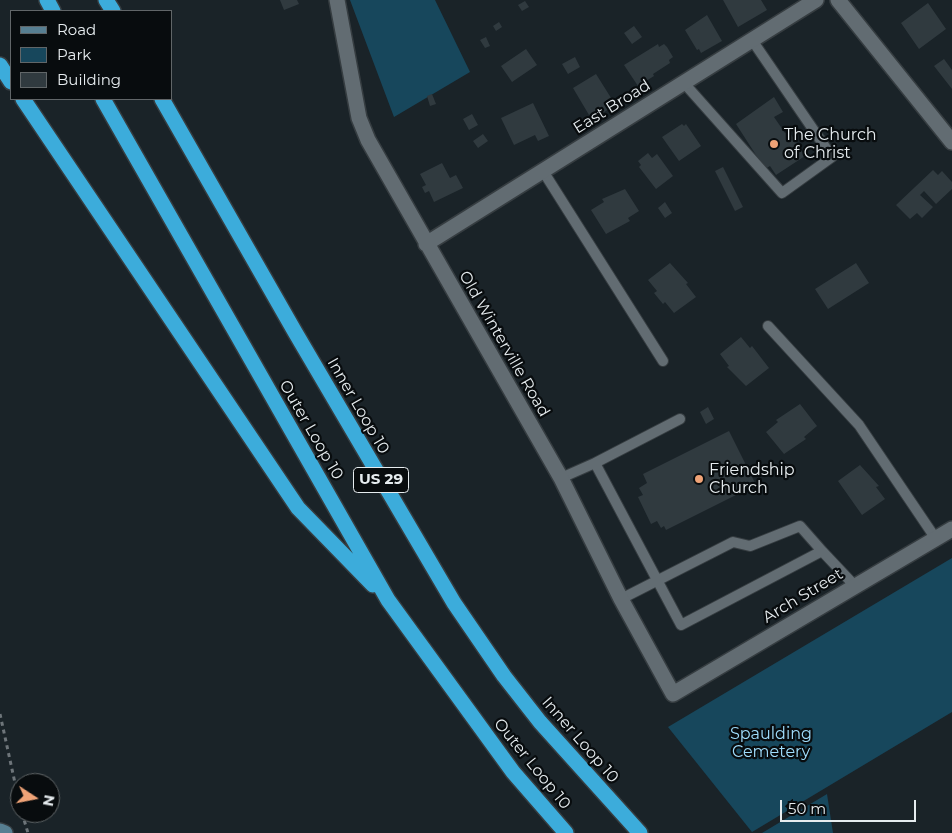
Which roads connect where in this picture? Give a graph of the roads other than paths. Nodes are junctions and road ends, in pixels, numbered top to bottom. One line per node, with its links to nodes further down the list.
1 (337, 0): 13 (street, Old Winterville Road)
2 (816, 0): 4 (street, East Broad)
3 (838, 0): 11 (street)
4 (752, 40): 7 (street, East Broad); 7 (lane)
5 (0, 65): 6 (highway)
6 (10, 80)
7 (684, 83): 12 (street, East Broad)
8 (24, 100): 25 (highway)
9 (104, 100): 25 (highway, Outer Loop 10 / US 29)
10 (163, 100): 30 (highway, Inner Loop 10 / US 29)
11 (952, 142)
12 (543, 171): 13 (street, East Broad); 15 (lane)
13 (426, 244): 18 (street, Old Winterville Road)
14 (768, 326): 20 (lane)
15 (663, 361)
16 (680, 419): 17 (lane)
17 (595, 463): 18 (lane); 22 (lane)
18 (561, 478): 24 (street, Old Winterville Road)
19 (952, 529): 20 (street, Arch Street)
20 (936, 539): 23 (street, Arch Street)
21 (822, 552): 22 (lane); 22 (lane); 23 (lane)
22 (656, 580): 24 (lane)
23 (854, 586): 26 (street, Arch Street)
24 (621, 599): 26 (street, Old Winterville Road)
25 (388, 600): 29 (highway, Outer Loop 10 / US 29)
26 (673, 694)
27 (0, 831): 28 (street)
28 (5, 833)
29 (566, 833)
30 (640, 833)

